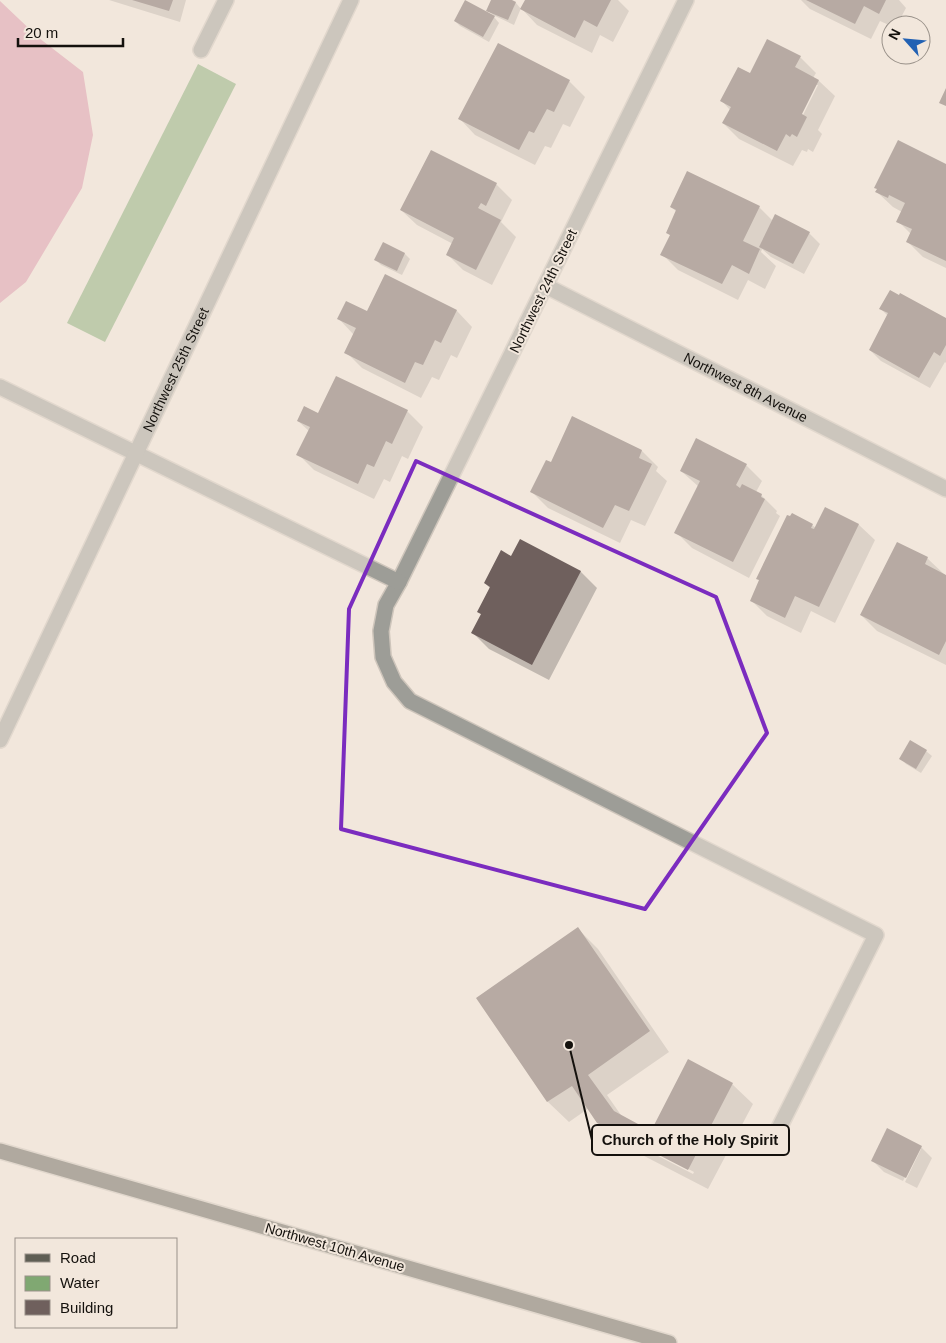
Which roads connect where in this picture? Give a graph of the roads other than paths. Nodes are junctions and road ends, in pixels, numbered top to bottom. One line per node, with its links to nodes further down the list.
1 (226, 0): 4 (street)
2 (351, 0): 7 (street, Northwest 25th Street)
3 (686, 0): 5 (street, Northwest 24th Street)
4 (201, 50)
5 (546, 286): 8 (street, Northwest 8th Avenue); 9 (street, Northwest 24th Street)
6 (0, 387): 7 (street)
7 (136, 454): 9 (street); 10 (street, Northwest 25th Street)
8 (946, 489)
9 (399, 582): 11 (street, Northwest 24th Street)
10 (0, 740)
11 (771, 1144)
12 (0, 1151): 13 (main road, Northwest 10th Avenue)
13 (669, 1343)

